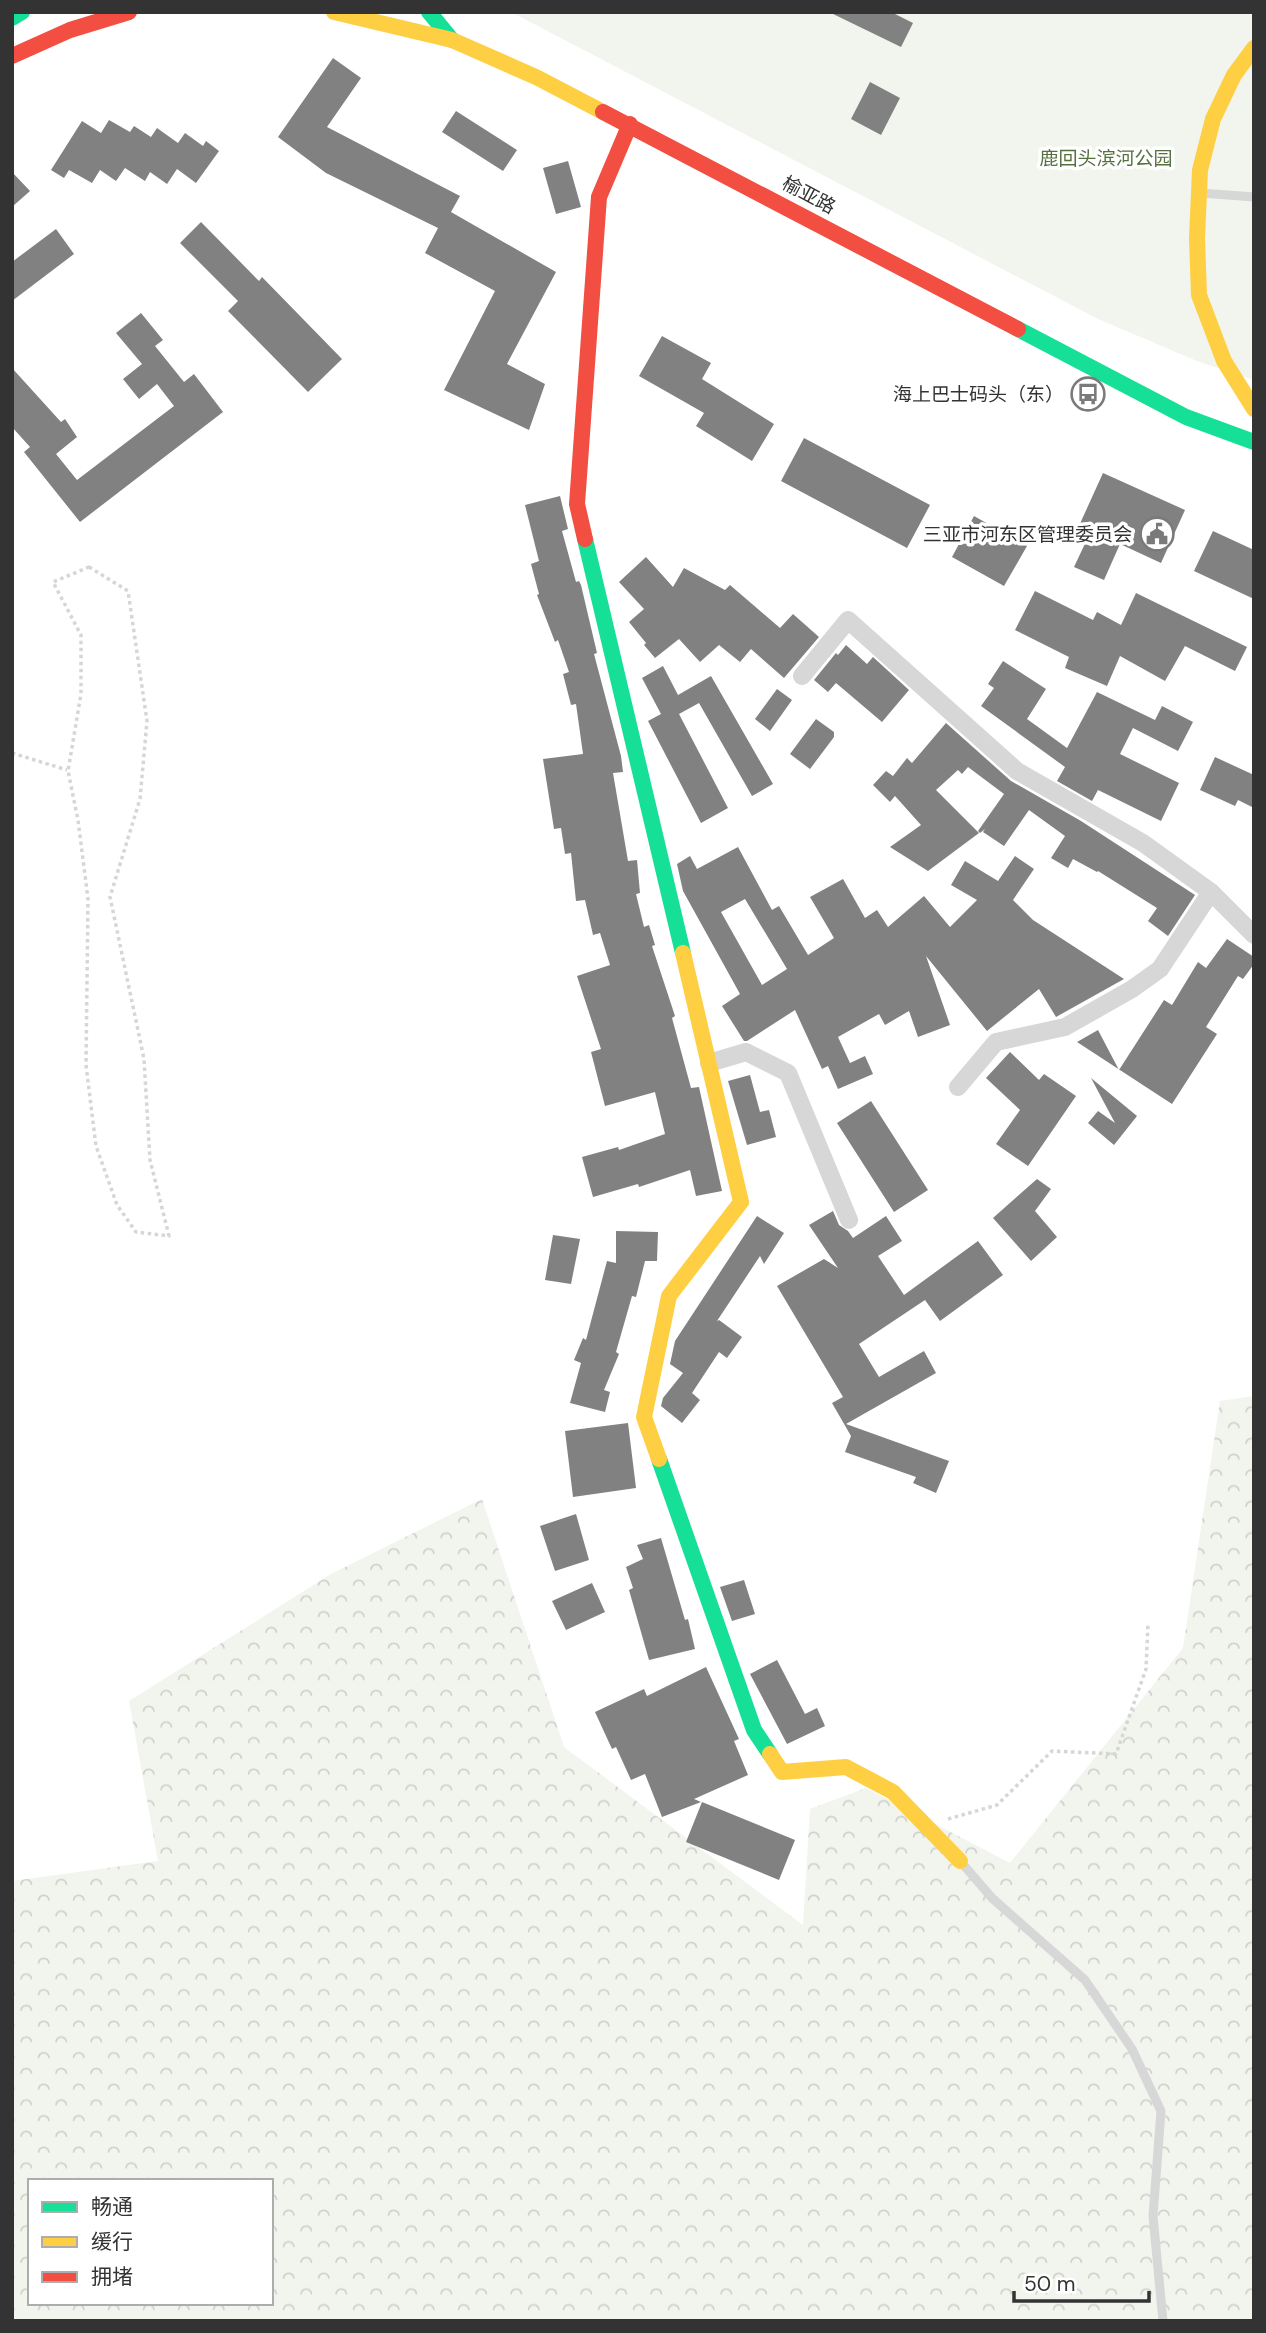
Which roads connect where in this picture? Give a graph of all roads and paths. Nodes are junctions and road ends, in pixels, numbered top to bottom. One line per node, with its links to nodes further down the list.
1 (22, 12): 5 (main road)
2 (129, 12): 8 (main road)
3 (334, 12): 6 (main road, 榆亚路)
4 (429, 12): 6 (main road)
5 (12, 18)
6 (452, 40): 9 (main road, 榆亚路)
7 (1254, 48): 10 (main road)
8 (12, 56)
9 (630, 124): 13 (main road, 榆亚路); 19 (main road)
10 (1199, 192): 11 (lane); 12 (main road)
11 (1254, 197)
12 (1254, 409)
13 (1254, 442)
14 (802, 676): 17 (street)
15 (12, 753): 16 (path)
16 (68, 771): 16 (path)
17 (1211, 892): 18 (street); 20 (street)
18 (1254, 935)
19 (709, 1063): 21 (street); 23 (main road)
20 (958, 1087)
21 (849, 1220)
22 (1149, 1623): 23 (path)
23 (925, 1826): 24 (main road)
24 (960, 1861): 25 (lane)
25 (1163, 2321)

